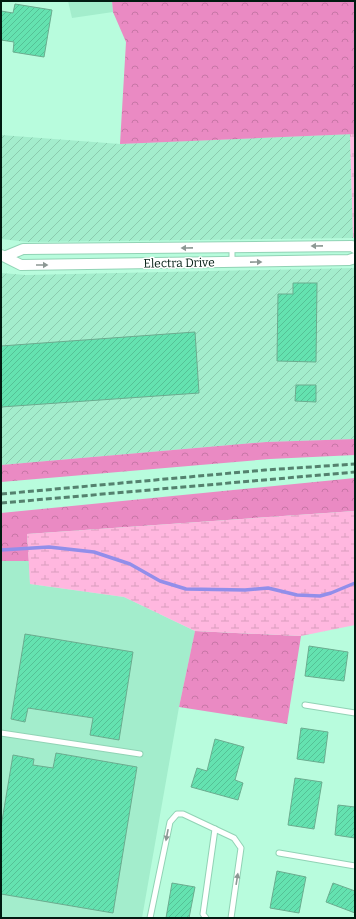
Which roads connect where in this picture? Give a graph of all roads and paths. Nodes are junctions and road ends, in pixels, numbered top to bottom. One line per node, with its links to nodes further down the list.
1 (232, 247): 2 (street, Electra Drive, one-way to 1); 3 (street, Electra Drive, one-way to 3); 5 (lane)
2 (355, 248)
3 (3, 256): 5 (street, Electra Drive, one-way to 5)
4 (355, 258): 5 (street, Electra Drive, one-way to 4)
5 (232, 263)
6 (305, 705): 7 (lane)
7 (355, 713)
8 (1, 733): 9 (lane)
9 (140, 754)
10 (215, 829): 13 (lane); 14 (lane, one-way to 14); 15 (lane, one-way to 10)
11 (279, 852): 12 (lane)
12 (355, 866)
13 (205, 916)
14 (150, 918)
15 (231, 918)

